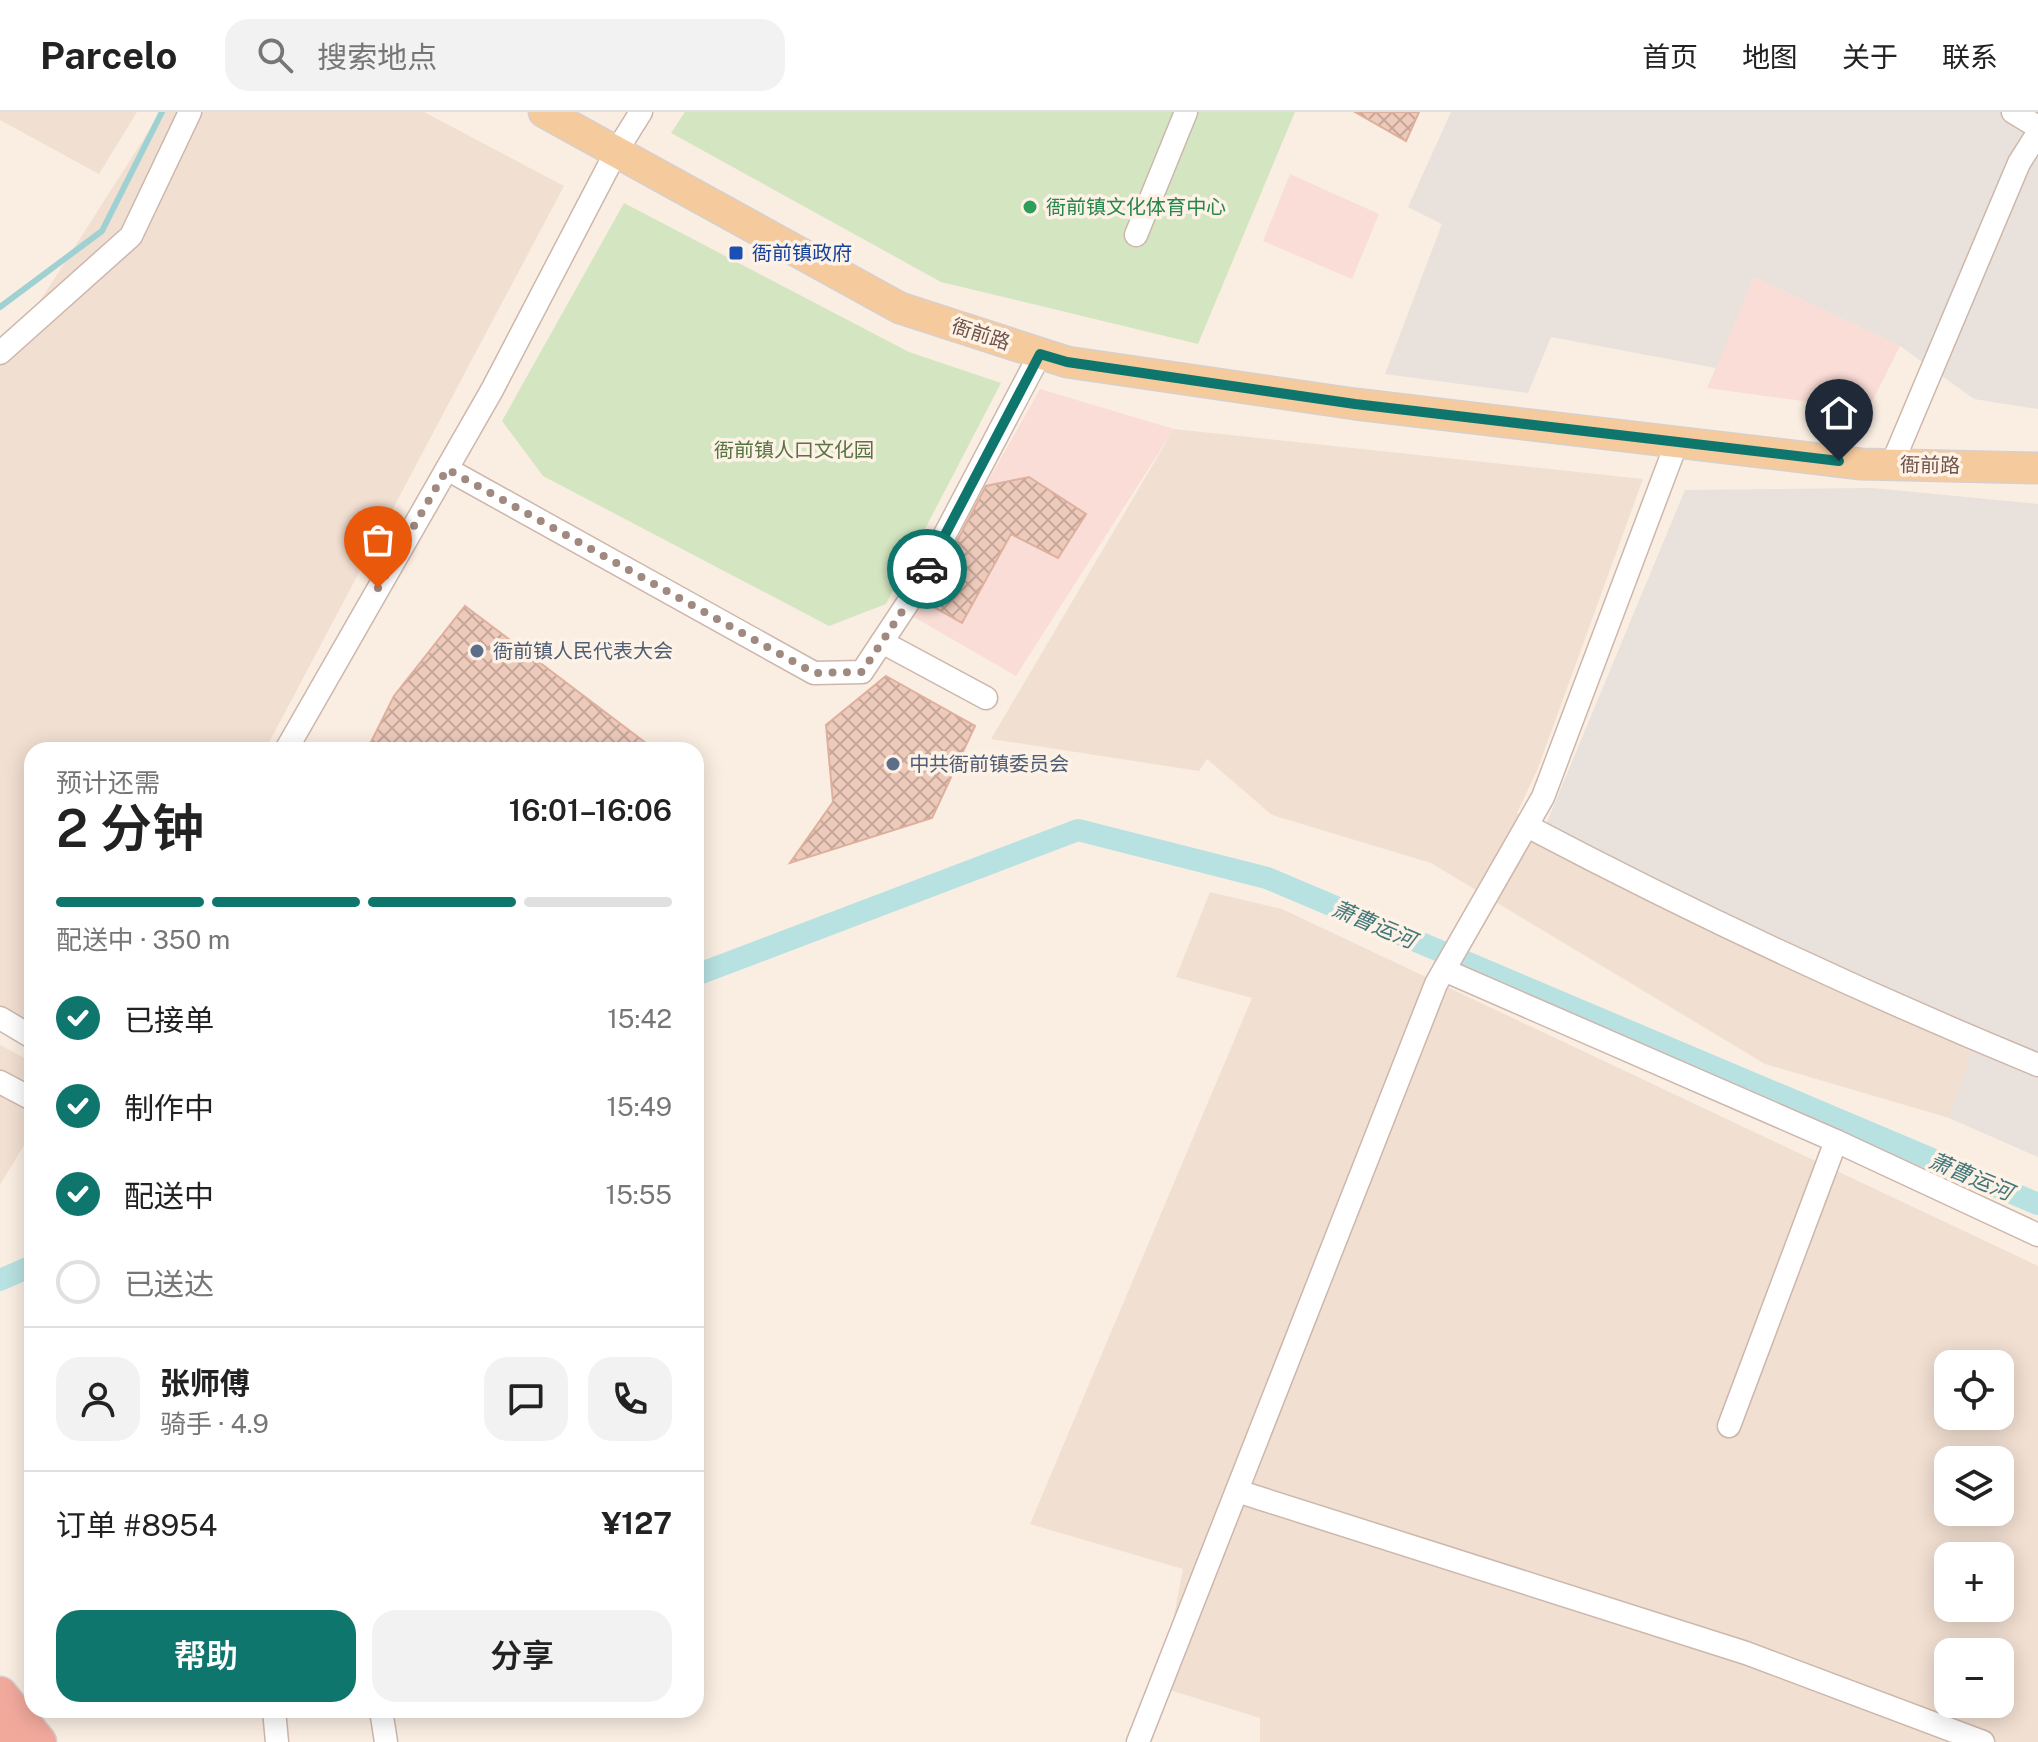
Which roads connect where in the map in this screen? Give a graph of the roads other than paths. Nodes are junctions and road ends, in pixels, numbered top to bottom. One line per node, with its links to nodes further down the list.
1 (190, 112): 9 (street)
2 (544, 112): 7 (main road, 衙前路)
3 (641, 112): 7 (street)
4 (1186, 112): 8 (street)
5 (2013, 112): 6 (street)
6 (2038, 130): 12 (street)
7 (616, 152): 10 (main road, 衙前路); 14 (street)
8 (1136, 235)
9 (0, 353)
10 (1040, 354): 11 (main road, 衙前路); 15 (street)
11 (1677, 442): 12 (main road, 衙前路); 18 (street)
12 (1892, 464): 13 (main road, 衙前路)
13 (2038, 468)
14 (447, 469): 15 (street); 17 (street)
15 (882, 642): 16 (street)
16 (986, 698)
17 (291, 742)
18 (1527, 826): 19 (street); 22 (street)
19 (1440, 977): 25 (street); 28 (street)
20 (0, 1018): 21 (street)
21 (24, 1032)
22 (2038, 1065)
23 (0, 1082): 24 (street)
24 (24, 1095)
25 (1836, 1141): 26 (street); 27 (street)
26 (2038, 1235)
27 (1729, 1426)
28 (1237, 1491): 35 (street); 36 (street)
29 (0, 1694): 32 (highway)
30 (275, 1718): 33 (street)
31 (382, 1718): 34 (street)
32 (39, 1742)
33 (277, 1742)
34 (386, 1742)
35 (1138, 1742)
36 (1983, 1742)

